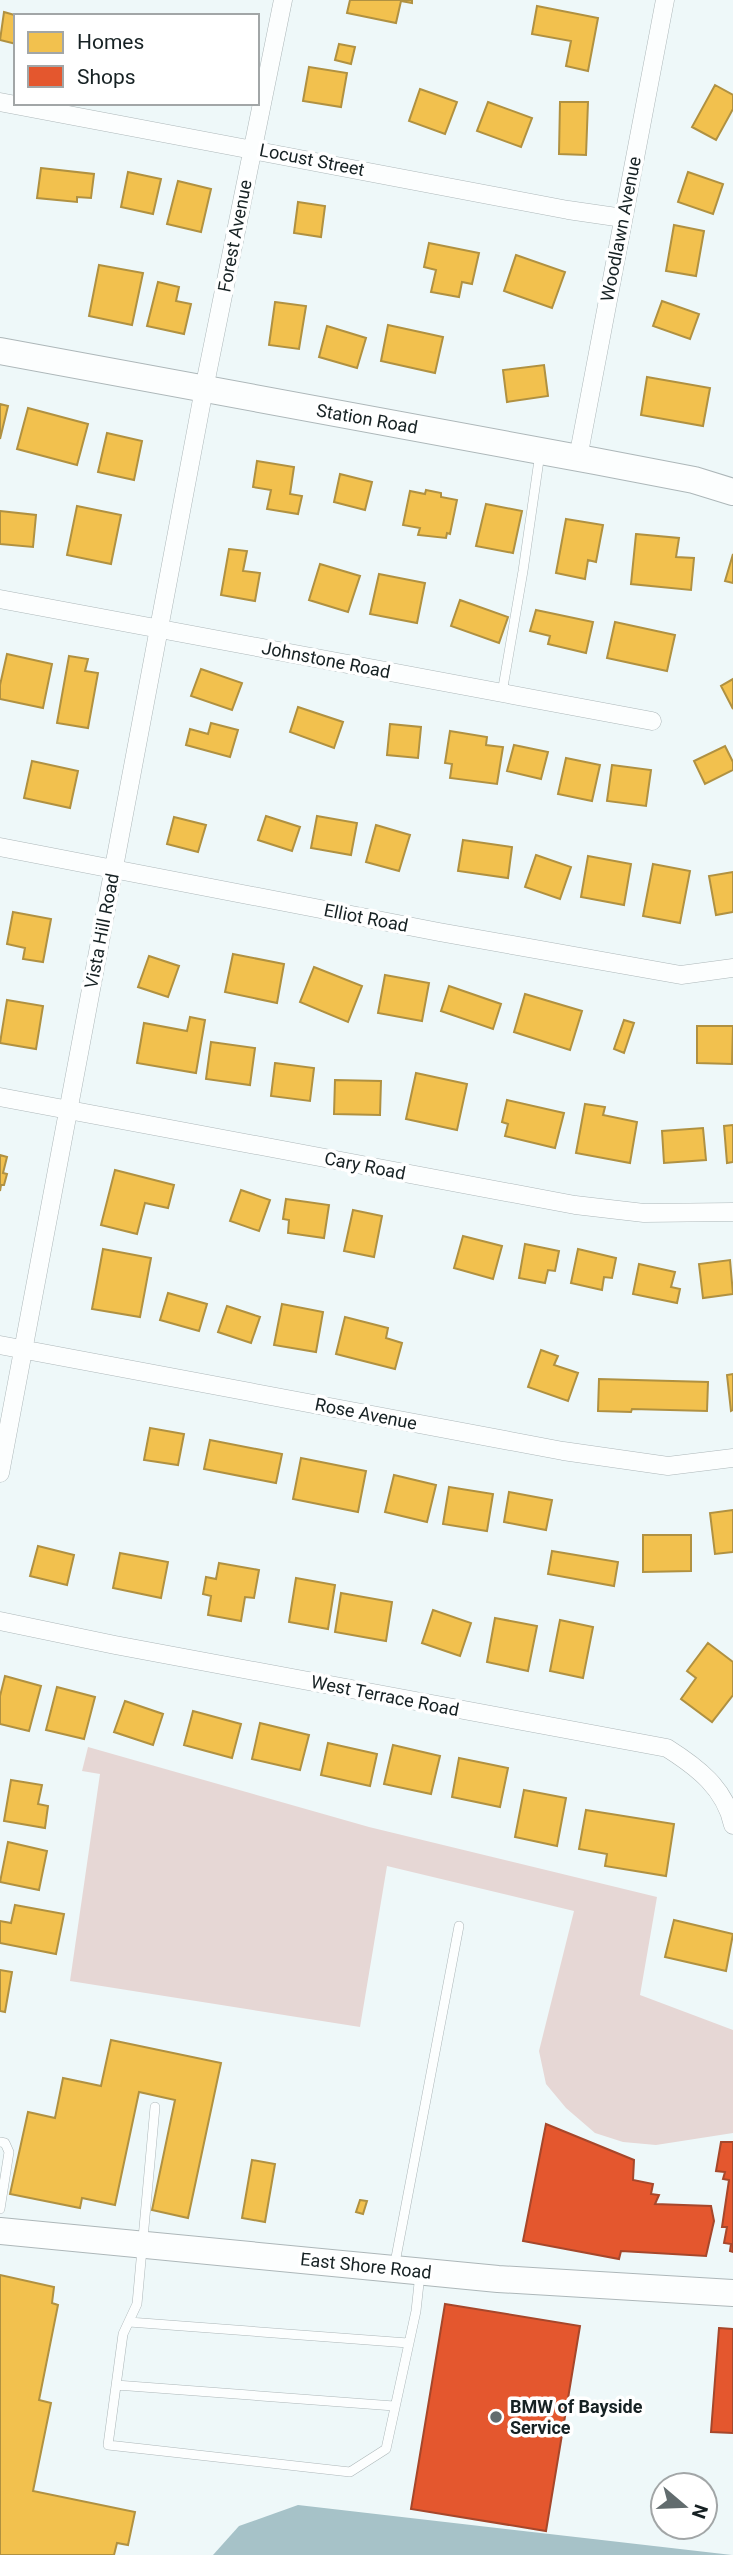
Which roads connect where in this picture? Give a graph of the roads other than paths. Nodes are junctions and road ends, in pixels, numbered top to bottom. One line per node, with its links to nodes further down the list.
1 (283, 0): 4 (street, Forest Avenue)
2 (665, 0): 5 (street, Woodlawn Avenue)
3 (16, 105): 4 (street, Locust Street)
4 (253, 149): 5 (street, Locust Street); 7 (street, Forest Avenue)
5 (623, 218): 9 (street, Woodlawn Avenue)
6 (0, 351): 7 (street, Station Road)
7 (204, 389): 8 (street, Station Road); 12 (street, Vista Hill Road)
8 (540, 451): 9 (street, Station Road); 13 (lane)
9 (578, 458): 10 (street, Station Road)
10 (733, 492)
11 (0, 599): 12 (street, Johnstone Road)
12 (159, 629): 13 (street, Johnstone Road); 16 (street, Vista Hill Road)
13 (502, 693): 14 (street, Johnstone Road)
14 (652, 721)
15 (0, 847): 16 (street, Elliot Road)
16 (114, 870): 17 (street, Elliot Road); 19 (street, Vista Hill Road)
17 (733, 968)
18 (0, 1097): 19 (street, Cary Road)
19 (68, 1110): 20 (street, Cary Road); 22 (street, Vista Hill Road)
20 (733, 1212)
21 (0, 1345): 22 (street, Rose Avenue)
22 (23, 1349): 23 (street, Rose Avenue); 24 (street, Vista Hill Road)
23 (733, 1458)
24 (0, 1473)
25 (0, 1621): 26 (street, West Terrace Road)
26 (733, 1825)
27 (459, 1926): 33 (lane)
28 (155, 2107): 32 (lane)
29 (0, 2142): 30 (lane)
30 (0, 2209)
31 (0, 2231): 32 (street, East Shore Road)
32 (142, 2245): 33 (street, East Shore Road); 36 (lane)
33 (394, 2269): 34 (street, East Shore Road)
34 (420, 2272): 35 (street, East Shore Road); 37 (lane)
35 (733, 2293)
36 (129, 2322): 37 (lane); 38 (lane)
37 (408, 2343): 39 (lane)
38 (116, 2385): 39 (lane); 39 (lane)
39 (394, 2406)

